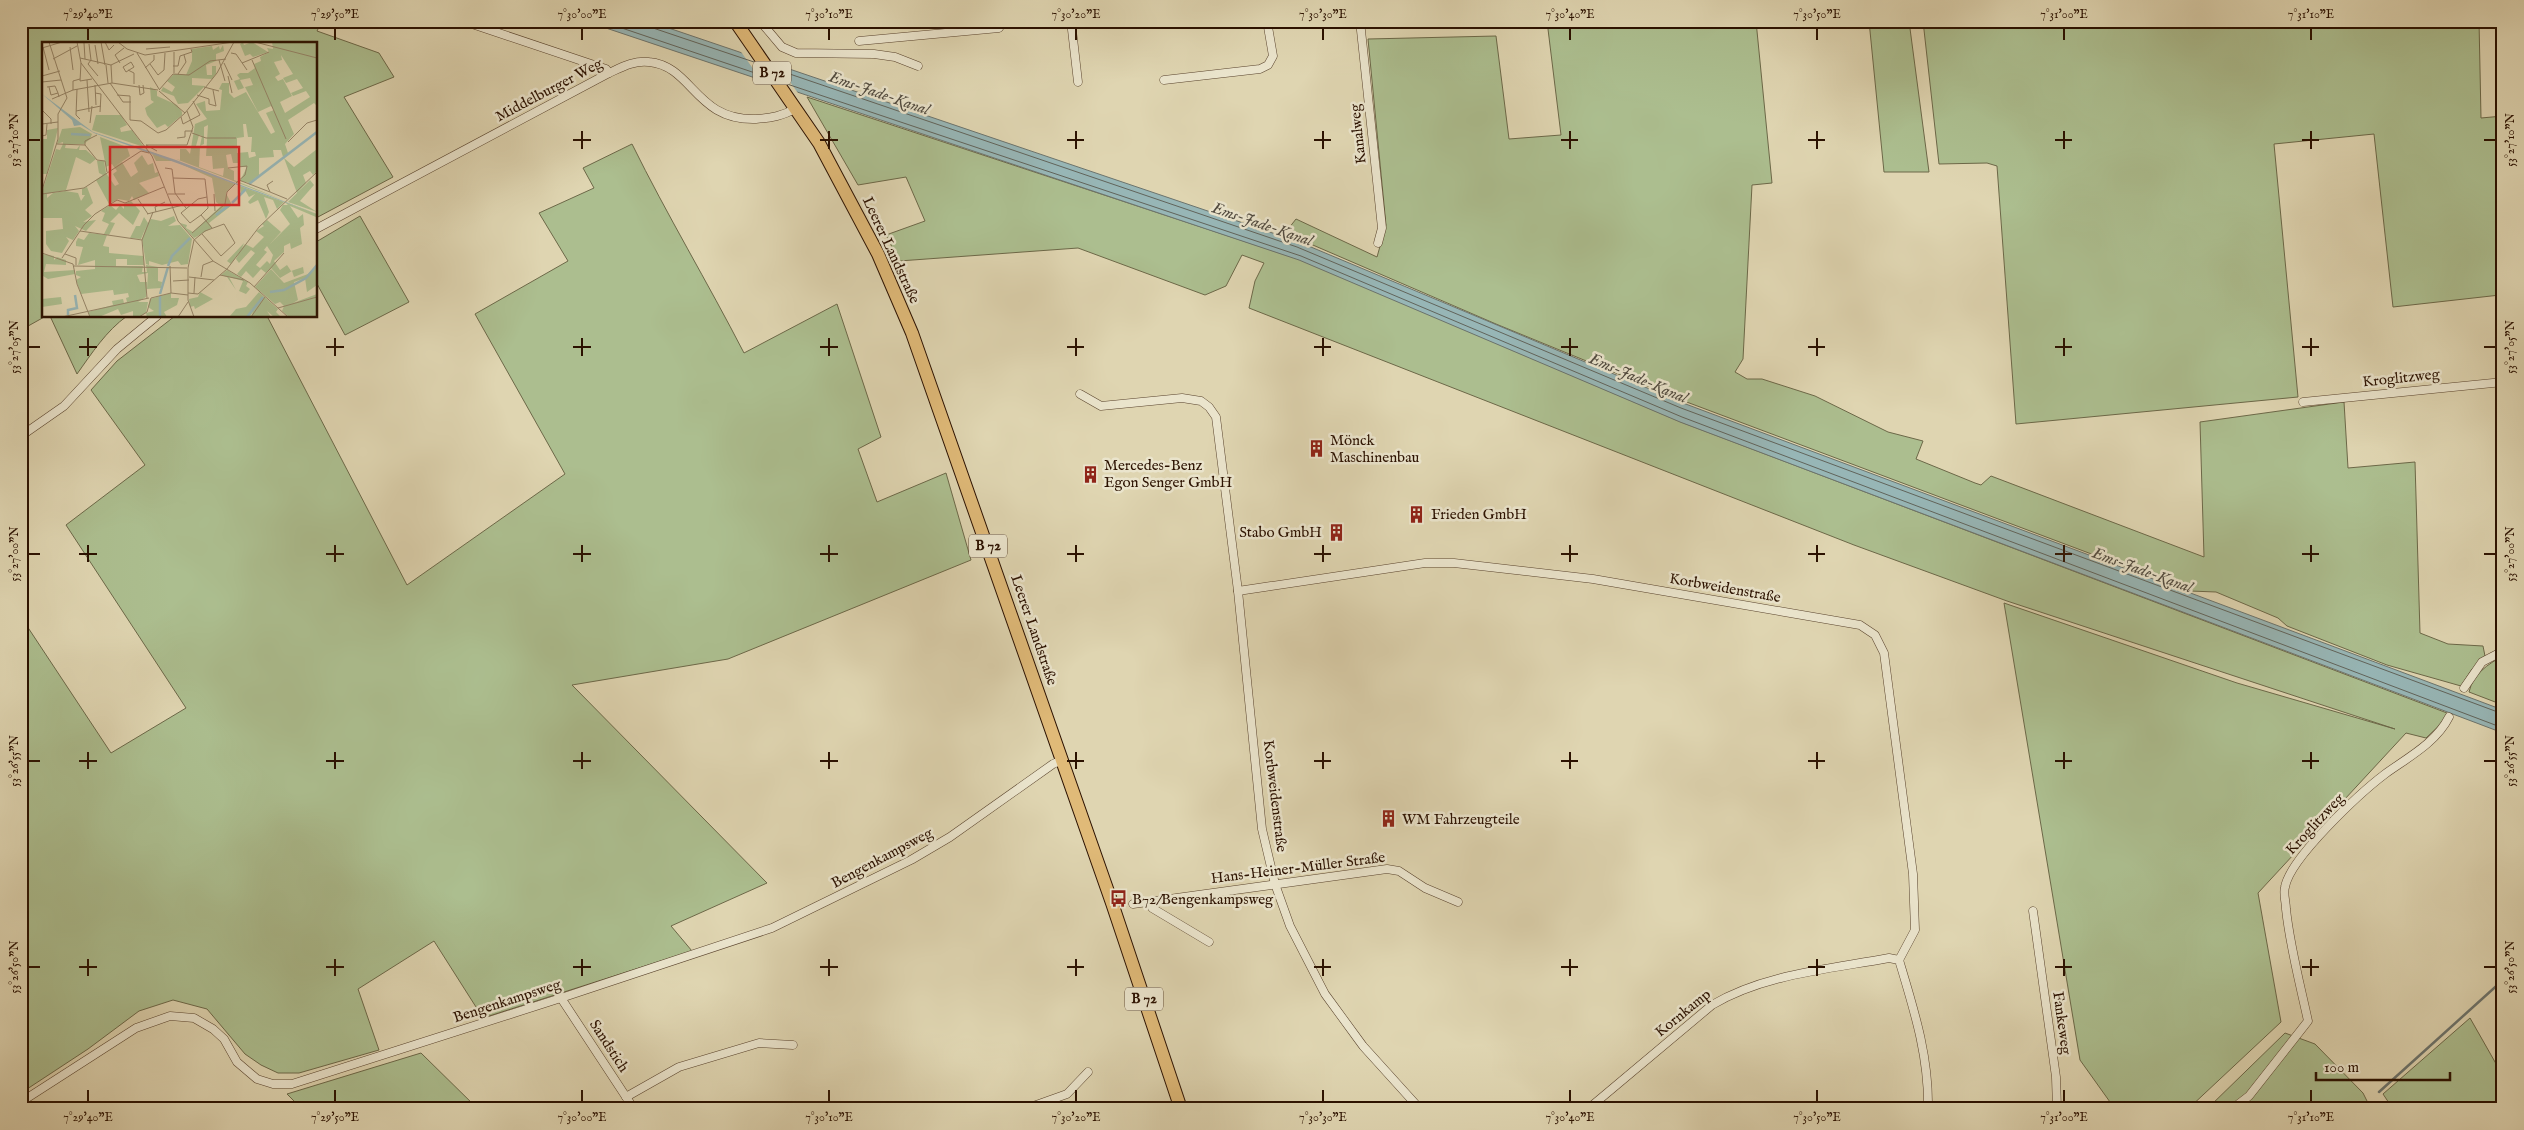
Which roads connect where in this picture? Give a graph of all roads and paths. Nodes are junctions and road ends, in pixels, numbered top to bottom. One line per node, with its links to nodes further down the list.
1 (463, 21): 10 (street)
2 (735, 21): 13 (main road, Leerer Landstraße / B 72)
3 (760, 21): 9 (street)
4 (1003, 21): 8 (street)
5 (1071, 21): 12 (street)
6 (1267, 21): 11 (street)
7 (1360, 21): 15 (street, Kanalweg)
8 (859, 41)
9 (918, 66)
10 (609, 73): 13 (street, Middelburger Weg); 14 (street, Middelburger Weg)
11 (1164, 80)
12 (1078, 82)
13 (795, 106): 25 (main road, Leerer Landstraße / B 72)
14 (318, 228)
15 (1378, 243)
16 (155, 318): 20 (street)
17 (2503, 382): 19 (street, Kroglitzweg)
18 (1080, 394): 21 (street, Korbweidenstraße)
19 (2303, 402)
20 (21, 436)
21 (1238, 591): 26 (street, Korbweidenstraße); 32 (street, Korbweidenstraße)
22 (2503, 651): 23 (street)
23 (2464, 688)
24 (2450, 717): 45 (street, Kroglitzweg)
25 (1062, 760): 33 (street, Bengenkampsweg); 40 (main road, Leerer Landstraße / B 72)
26 (1275, 884): 27 (street, Hans-Heiner-Müller Straße); 28 (street, Hans-Heiner-Müller Straße); 41 (street, Korbweidenstraße)
27 (1152, 901): 29 (street, Hans-Heiner-Müller Straße); 31 (street)
28 (1458, 902)
29 (1133, 904)
30 (2033, 912): 44 (street, Fankeweg)
31 (1209, 942)
32 (1899, 960): 42 (street, Kornkamp); 43 (street)
33 (561, 998): 36 (street, Sandstich); 37 (street, Bengenkampsweg)
34 (793, 1045): 36 (street)
35 (1088, 1072): 39 (street)
36 (626, 1097): 38 (street, Sandstich)
37 (21, 1102)
38 (634, 1109)
39 (1025, 1109)
40 (1181, 1109)
41 (1420, 1109)
42 (1588, 1109)
43 (1928, 1109)
44 (2057, 1109)
45 (2232, 1109)

